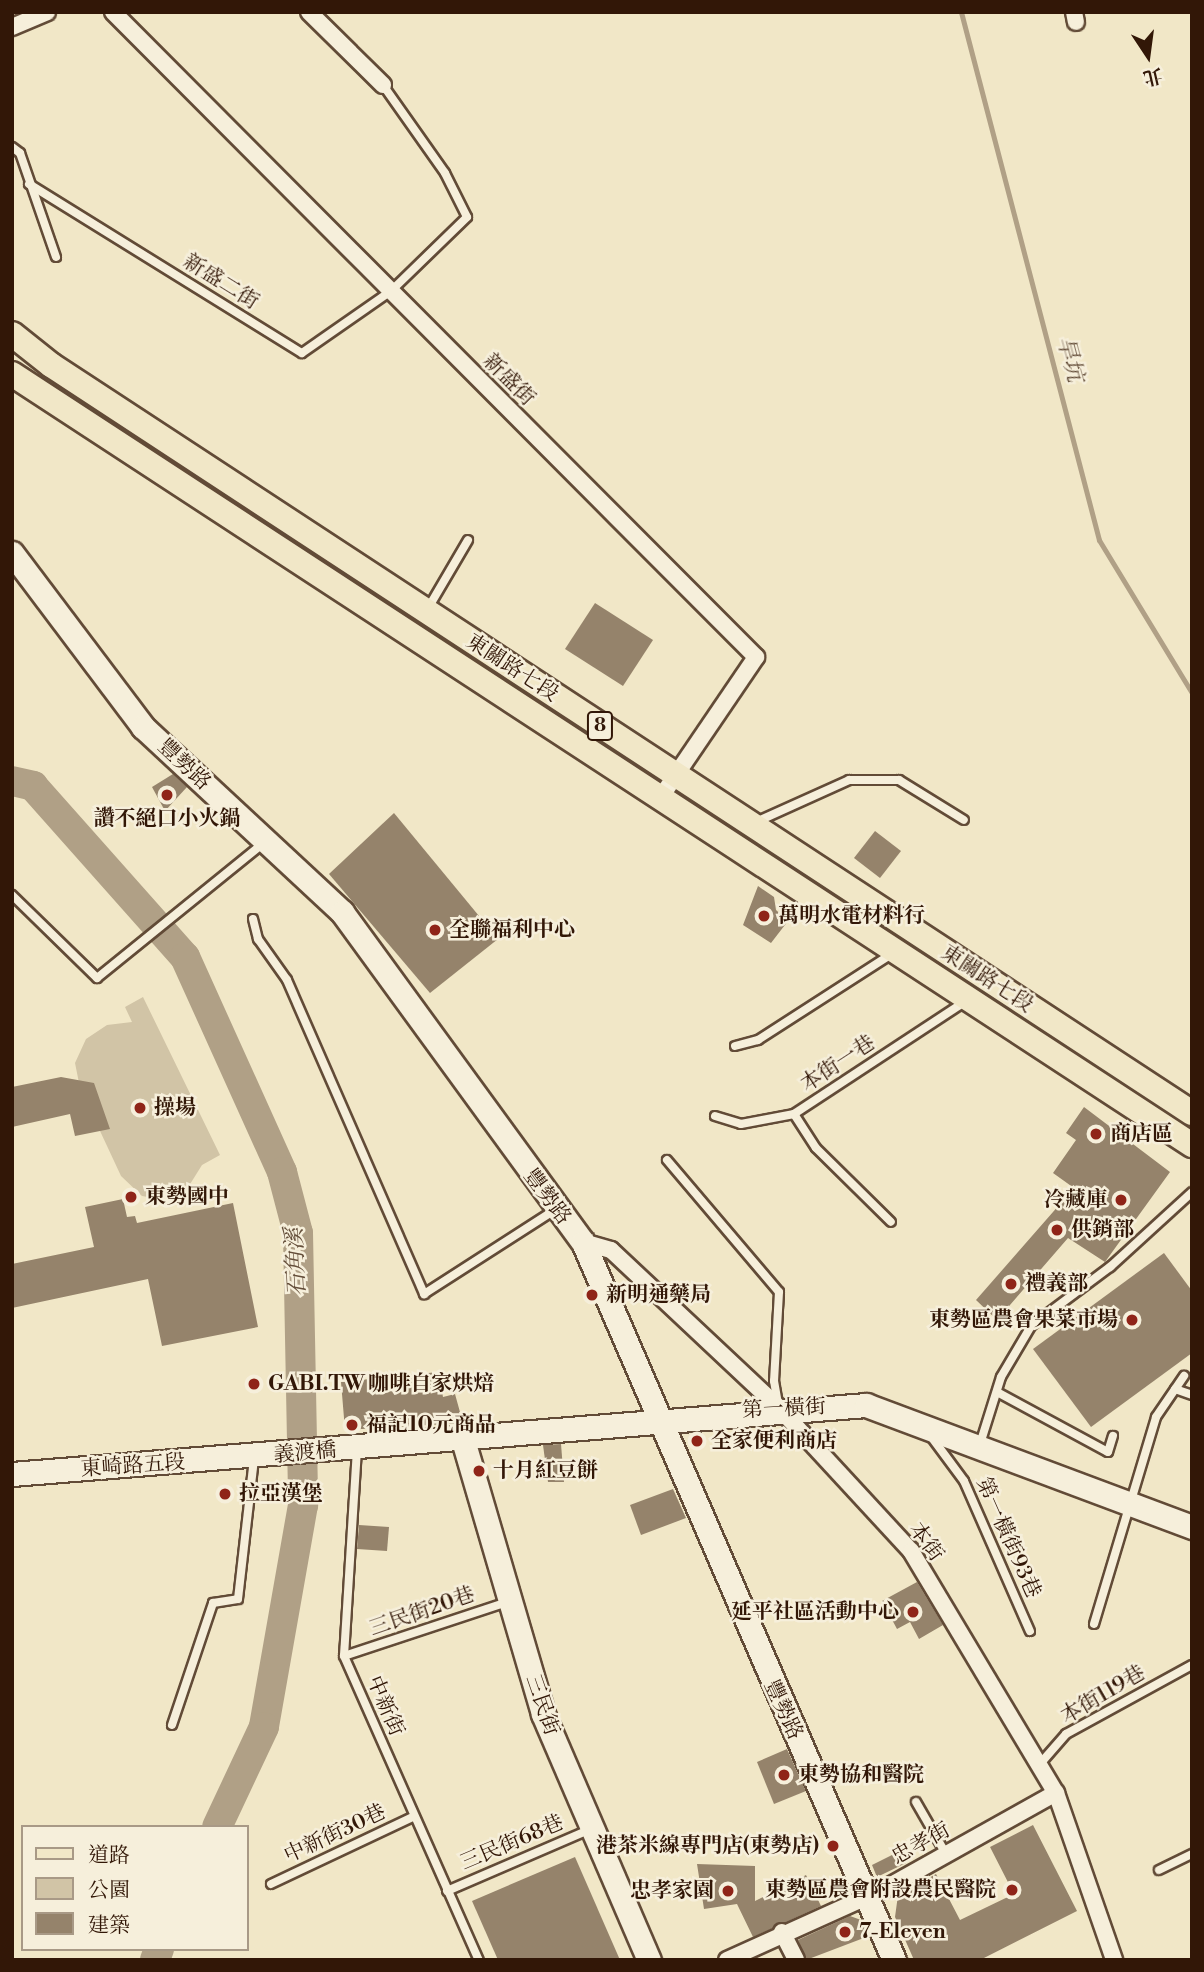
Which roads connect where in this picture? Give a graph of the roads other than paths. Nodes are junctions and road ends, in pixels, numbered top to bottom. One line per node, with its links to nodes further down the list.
1 (47, 12): 4 (street)
2 (113, 12): 9 (street, 新盛街)
3 (309, 12): 5 (street)
4 (15, 28)
5 (383, 85): 9 (lane)
6 (12, 147): 7 (lane)
7 (29, 184): 8 (lane); 9 (lane, 新盛二街)
8 (56, 257)
9 (391, 291): 15 (street, 新盛街)
10 (12, 334): 14 (main road, 東關路七段 / 8)
11 (12, 374): 16 (main road, 東關路七段 / 8)
12 (468, 540): 14 (lane)
13 (12, 553): 19 (street, 豐勢路)
14 (426, 612): 15 (main road, 東關路七段 / 8)
15 (677, 777): 16 (street, 新盛街); 18 (main road, 東關路七段 / 8)
16 (661, 797): 22 (main road, 東關路七段 / 8)
17 (964, 820): 18 (lane)
18 (750, 824): 25 (main road, 東關路七段 / 8)
19 (266, 841): 20 (lane); 31 (street, 豐勢路)
20 (12, 895)
21 (253, 919): 31 (lane)
22 (895, 951): 23 (main road, 東關路七段 / 8); 24 (lane)
23 (969, 999): 26 (lane, 本街一巷); 28 (main road, 東關路七段 / 8)
24 (735, 1045)
25 (1192, 1113)
26 (794, 1114): 27 (lane, 本街一巷); 32 (lane)
27 (715, 1116)
28 (1192, 1146)
29 (667, 1160): 38 (lane)
30 (1192, 1192): 36 (lane)
31 (555, 1210): 33 (street, 豐勢路)
32 (891, 1222)
33 (583, 1242): 38 (street, 本街); 39 (street, 豐勢路)
34 (1184, 1376): 35 (lane)
35 (1175, 1390): 37 (lane); 47 (lane)
36 (997, 1392): 41 (lane); 43 (lane)
37 (1192, 1395)
38 (779, 1408): 39 (street, 第一橫街); 40 (street, 第一橫街); 55 (street, 本街)
39 (656, 1419): 42 (street, 第一橫街); 65 (street, 豐勢路)
40 (924, 1427): 43 (street, 第一橫街); 51 (lane, 第一橫街93巷)
41 (1113, 1436)
42 (463, 1440): 44 (street, 第一橫街); 49 (street, 三民街)
43 (979, 1447): 47 (street, 第一橫街)
44 (357, 1448): 45 (street, 義渡橋); 52 (lane, 中新街)
45 (254, 1458): 46 (street, 東崎路五段); 54 (lane)
46 (12, 1474)
47 (1134, 1505): 48 (street, 第一橫街); 50 (lane)
48 (1192, 1527)
49 (510, 1601): 52 (lane, 三民街20巷); 59 (street, 三民街)
50 (1094, 1624)
51 (1030, 1632)
52 (344, 1656): 58 (lane, 中新街)
53 (1192, 1665): 55 (lane, 本街119巷)
54 (172, 1725)
55 (1039, 1765): 56 (street, 本街)
56 (1056, 1793): 60 (street, 忠孝街); 72 (street, 本街)
57 (916, 1802): 60 (lane)
58 (413, 1817): 63 (lane, 中新街30巷); 64 (lane, 中新街)
59 (591, 1829): 64 (lane, 三民街68巷); 68 (street, 三民街)
60 (946, 1854): 65 (street, 忠孝街)
61 (1192, 1854): 62 (lane)
62 (1159, 1870)
63 (271, 1884)
64 (447, 1891): 67 (lane, 中新街)
65 (866, 1896): 66 (street, 忠孝街); 71 (street, 豐勢路)
66 (782, 1932): 69 (street, 忠孝街); 70 (street)
67 (479, 1960)
68 (649, 1960)
69 (727, 1960)
70 (796, 1960)
71 (894, 1960)
72 (1114, 1960)

